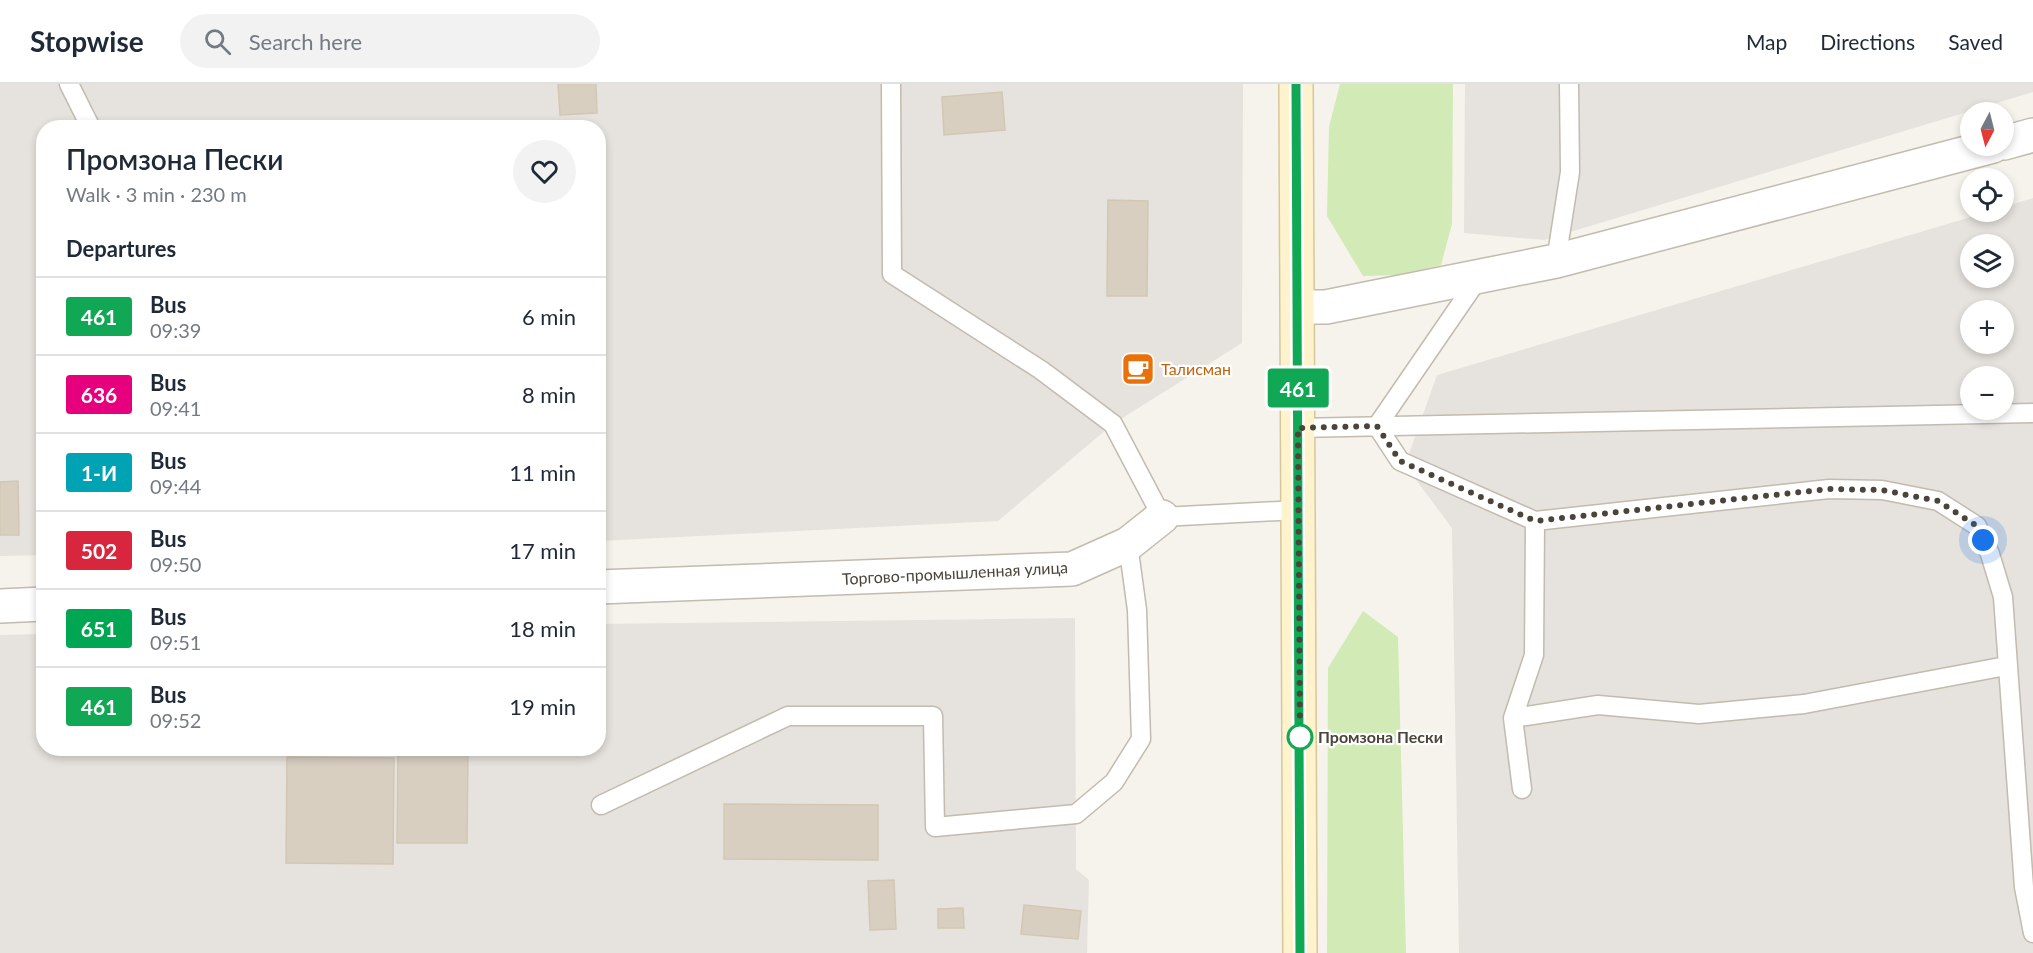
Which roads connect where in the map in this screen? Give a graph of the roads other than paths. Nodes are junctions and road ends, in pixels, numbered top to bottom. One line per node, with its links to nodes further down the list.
1 (69, 84): 5 (lane)
2 (891, 84): 16 (lane)
3 (1296, 84): 11 (main road)
4 (1569, 84): 9 (lane)
5 (87, 120)
6 (2033, 135): 7 (street)
7 (2014, 140)
8 (1960, 155): 9 (street)
9 (1556, 261): 10 (street)
10 (1481, 274): 11 (street); 13 (lane)
11 (1298, 307): 14 (main road)
12 (2033, 413): 13 (lane)
13 (1377, 426): 14 (lane); 17 (lane)
14 (1298, 428): 15 (main road)
15 (1297, 510): 16 (lane); 27 (main road)
16 (1162, 517): 18 (street, Торгово-промышленная улица)
17 (1535, 521): 22 (lane); 23 (lane)
18 (1128, 544): 19 (street, Торгово-промышленная улица); 25 (lane)
19 (606, 587)
20 (36, 604): 21 (street)
21 (0, 606)
22 (2006, 666): 23 (lane); 26 (lane)
23 (1513, 718): 24 (lane)
24 (1522, 789)
25 (601, 805)
26 (2033, 933)
27 (1300, 953)

